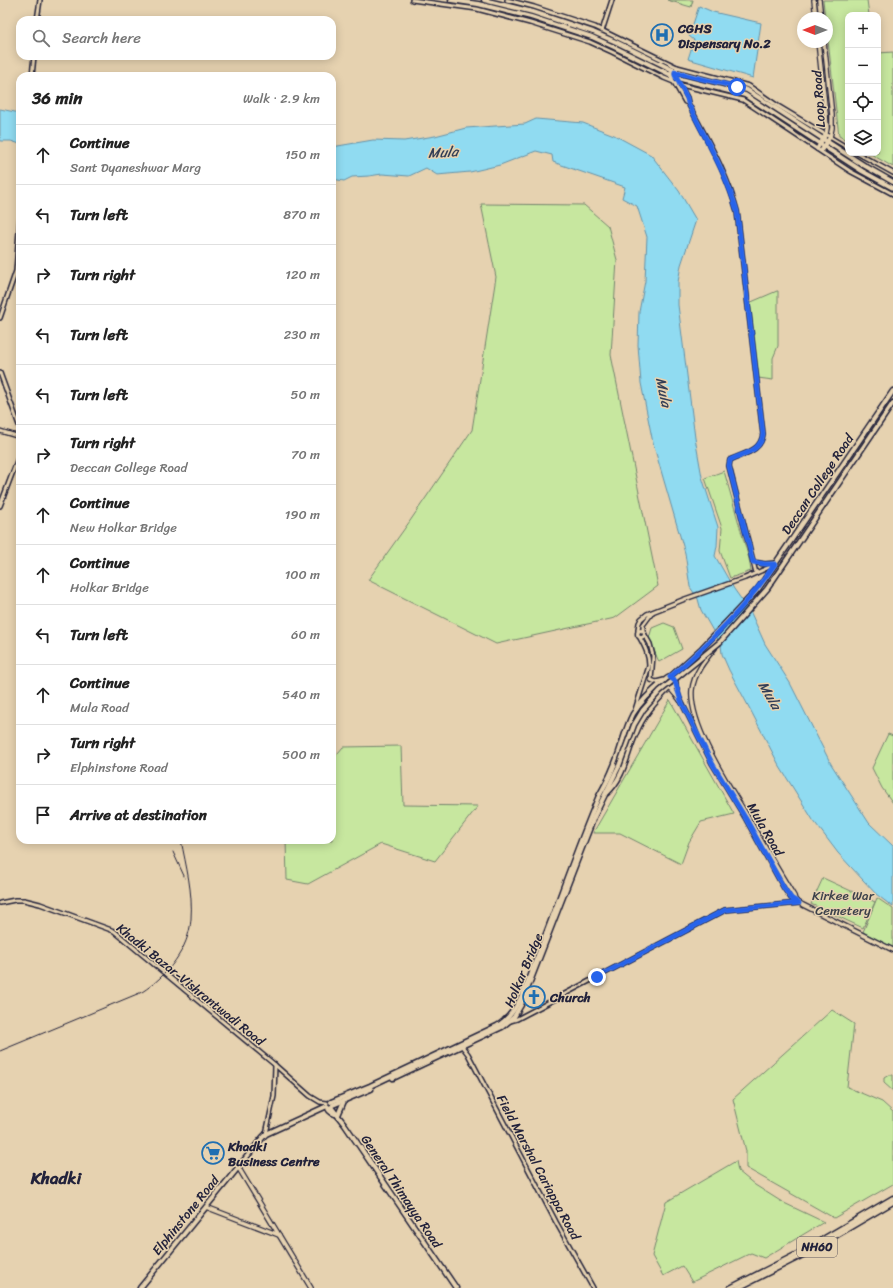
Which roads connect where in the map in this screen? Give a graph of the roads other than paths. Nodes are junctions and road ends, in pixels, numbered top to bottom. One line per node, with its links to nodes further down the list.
1 (40, 0): 11 (street)
2 (412, 0): 14 (street)
3 (451, 0): 13 (main road)
4 (484, 0): 12 (main road)
5 (506, 0): 12 (street)
6 (612, 0): 12 (street)
7 (814, 0): 9 (main road)
8 (819, 0): 10 (main road)
9 (815, 12)
10 (820, 12)
11 (38, 16)
12 (601, 33): 18 (main road)
13 (599, 40): 14 (main road); 20 (main road)
14 (596, 45): 22 (street)
15 (819, 48): 26 (main road, Loop Road)
16 (825, 48): 27 (main road, Loop Road)
17 (34, 60): 19 (street)
18 (674, 69): 20 (street); 21 (street); 26 (street); 28 (main road)
19 (32, 72)
20 (670, 75): 21 (main road); 22 (street)
21 (677, 78): 23 (street); 30 (main road)
22 (674, 82): 23 (street); 25 (street)
23 (681, 85): 24 (street); 25 (street)
24 (689, 87): 25 (street); 33 (street)
25 (687, 101): 50 (street)
26 (826, 134): 27 (street); 28 (main road, Loop Road)
27 (830, 137): 29 (main road, Loop Road); 32 (street)
28 (823, 139): 29 (main road); 30 (main road, Loop Road)
29 (827, 142): 31 (main road, Loop Road); 37 (main road)
30 (820, 143): 31 (main road); 33 (main road, Loop Road)
31 (824, 146): 34 (main road, Loop Road); 38 (main road)
32 (845, 146)
33 (817, 148): 34 (street)
34 (821, 151): 39 (street)
35 (862, 156): 36 (street)
36 (893, 173)
37 (893, 182)
38 (893, 188)
39 (893, 194)
40 (16, 271): 41 (street)
41 (0, 318)
42 (0, 373): 45 (street)
43 (893, 391): 52 (main road, Deccan College Road)
44 (893, 403): 59 (main road, Deccan College Road)
45 (16, 417)
46 (0, 431): 47 (street)
47 (16, 436)
48 (16, 464): 49 (street)
49 (0, 506)
50 (753, 562): 51 (street); 54 (street)
51 (764, 564): 52 (street); 53 (street)
52 (775, 564): 53 (street); 60 (main road, Deccan College Road)
53 (765, 569): 54 (street)
54 (756, 573): 55 (street)
55 (653, 611): 56 (street); 57 (street)
56 (638, 633): 57 (street); 58 (street)
57 (644, 633): 58 (street); 61 (street)
58 (640, 638): 65 (street)
59 (720, 642): 66 (main road, bridge); 67 (main road, Holkar Bridge, bridge)
60 (670, 677): 61 (main road); 62 (main road)
61 (665, 681): 63 (main road); 65 (main road, Elphinstone Road)
62 (675, 684): 63 (main road); 64 (main road)
63 (669, 688): 64 (main road, Mula Road); 67 (main road)
64 (681, 701): 66 (main road, Mula Road)
65 (634, 714): 71 (main road, Elphinstone Road)
66 (718, 768): 68 (main road, Mula Road)
67 (604, 795): 71 (main road, Holkar Bridge)
68 (797, 901): 70 (main road); 71 (street, Elphinstone Road)
69 (0, 903): 73 (street, Khadki Bazar-Vishrantwadi Road)
70 (893, 950)
71 (508, 1020): 72 (main road, Elphinstone Road)
72 (463, 1044): 74 (main road); 75 (main road, Elphinstone Road); 86 (street, Field Marshal Cariappa Road)
73 (274, 1065): 75 (street, Khadki Bazar-Vishrantwadi Road); 77 (street)
74 (344, 1100): 75 (main road); 76 (main road)
75 (330, 1105): 76 (main road, General Thimayya Road); 77 (main road, Elphinstone Road)
76 (337, 1115): 85 (main road, General Thimayya Road)
77 (266, 1134): 78 (main road, Elphinstone Road)
78 (238, 1167): 81 (main road, Elphinstone Road); 82 (main road)
79 (893, 1198): 87 (main road, NH60)
80 (893, 1202): 88 (main road, NH60)
81 (206, 1207): 82 (main road); 83 (main road, Elphinstone Road)
82 (279, 1235): 84 (main road)
83 (140, 1288)
84 (311, 1288)
85 (456, 1288)
86 (593, 1288)
87 (730, 1288)
88 (738, 1288)

